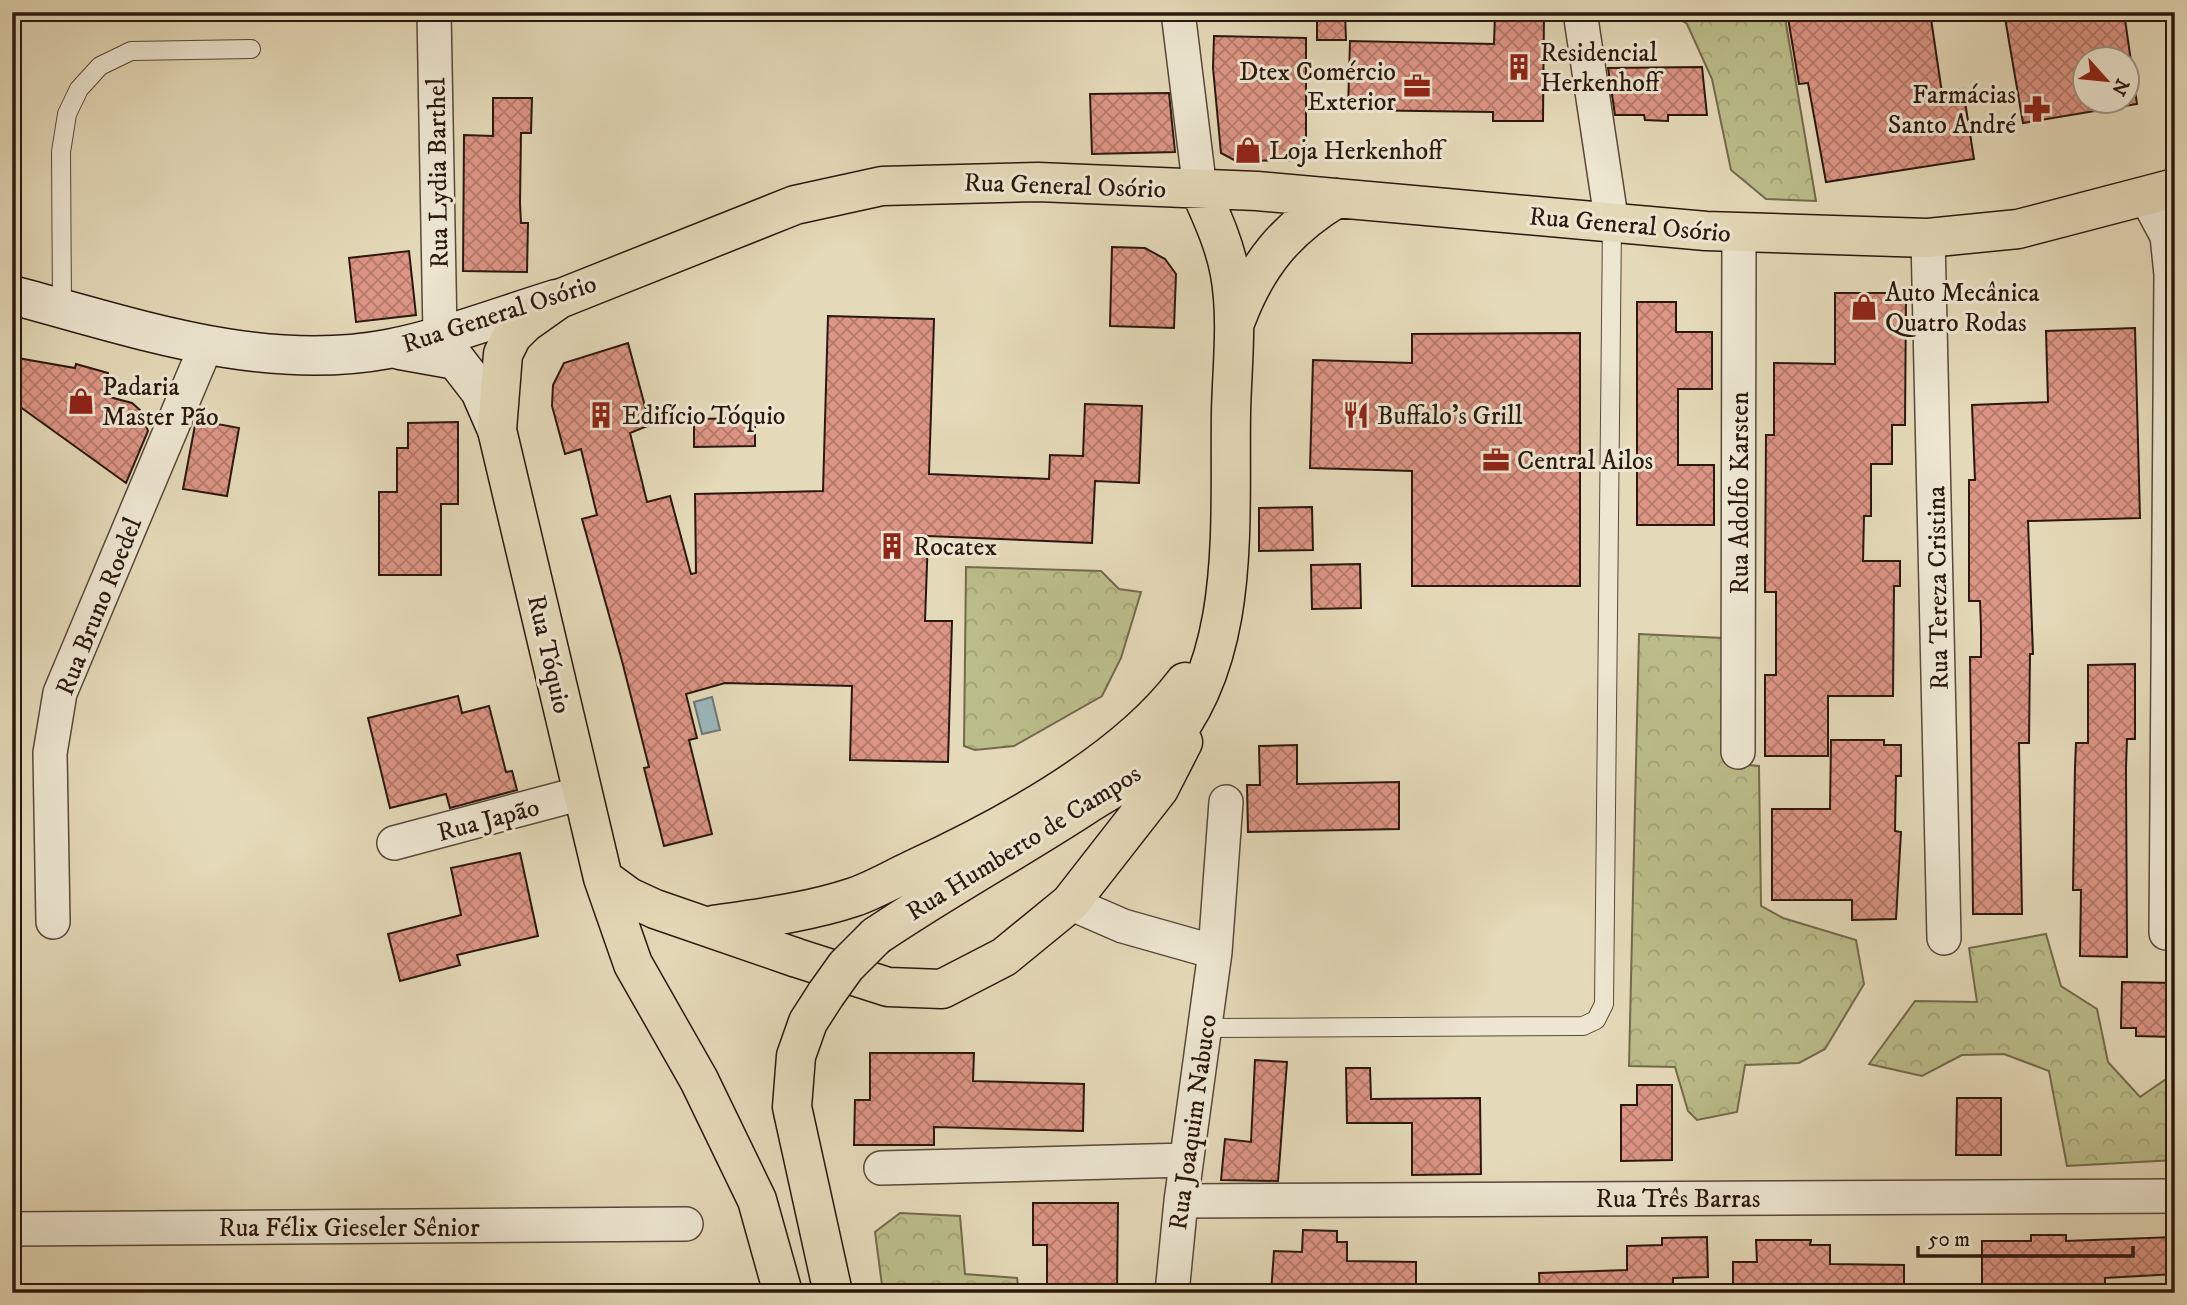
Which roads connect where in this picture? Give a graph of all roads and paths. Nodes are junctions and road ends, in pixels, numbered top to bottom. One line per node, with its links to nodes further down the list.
1 (434, 12): 16 (street, Rua Lydia Barthel)
2 (1178, 12): 6 (street)
3 (1580, 12): 9 (street)
4 (251, 49): 14 (lane)
5 (2175, 166): 7 (main road)
6 (1200, 190): 8 (main road, Rua General Osório); 13 (main road, Rua General Osório); 15 (main road, Rua Humberto de Campos)
7 (2160, 192): 11 (main road, Rua General Osório); 30 (street)
8 (1337, 198): 9 (main road, Rua General Osório); 15 (main road, Rua Humberto de Campos)
9 (1612, 224): 10 (main road, Rua General Osório); 33 (lane)
10 (1739, 233): 11 (main road, Rua General Osório); 22 (street, Rua Adolfo Karsten)
11 (1928, 238): 31 (street, Rua Tereza Cristina)
12 (12, 295): 14 (main road, Rua General Osório)
13 (559, 299): 16 (main road, Rua General Osório); 19 (main road, Rua Tóquio)
14 (62, 308): 17 (main road, Rua General Osório)
15 (1233, 328): 20 (main road, Rua Humberto de Campos)
16 (440, 334): 18 (main road, Rua General Osório)
17 (206, 346): 18 (main road, Rua General Osório); 28 (street, Rua Bruno Roedel)
18 (387, 349): 19 (main road, Rua Tóquio)
19 (497, 430): 23 (main road, Rua Tóquio)
20 (1222, 622): 21 (main road, Rua Humberto de Campos); 29 (main road)
21 (1186, 716): 27 (main road); 41 (main road, Rua Humberto de Campos, bridge)
22 (1738, 752)
23 (582, 793): 25 (street, Rua Japão); 26 (main road, Rua Tóquio)
24 (1226, 802): 32 (street, Rua Joaquim Nabuco)
25 (394, 843)
26 (603, 878): 29 (main road); 40 (main road)
27 (1070, 903): 29 (main road); 32 (street)
28 (53, 922)
29 (708, 926)
30 (2166, 933)
31 (1944, 938)
32 (1215, 952): 33 (street, Rua Joaquim Nabuco)
33 (1205, 1028): 34 (street, Rua Joaquim Nabuco)
34 (1186, 1160): 35 (street); 37 (street, Rua Joaquim Nabuco)
35 (881, 1168)
36 (2175, 1196): 37 (street, Rua Três Barras)
37 (1181, 1201): 42 (street, Rua Joaquim Nabuco)
38 (686, 1224): 39 (street, Rua Félix Gieseler Sênior)
39 (12, 1229)
40 (783, 1293)
41 (832, 1293)
42 (1172, 1293)

